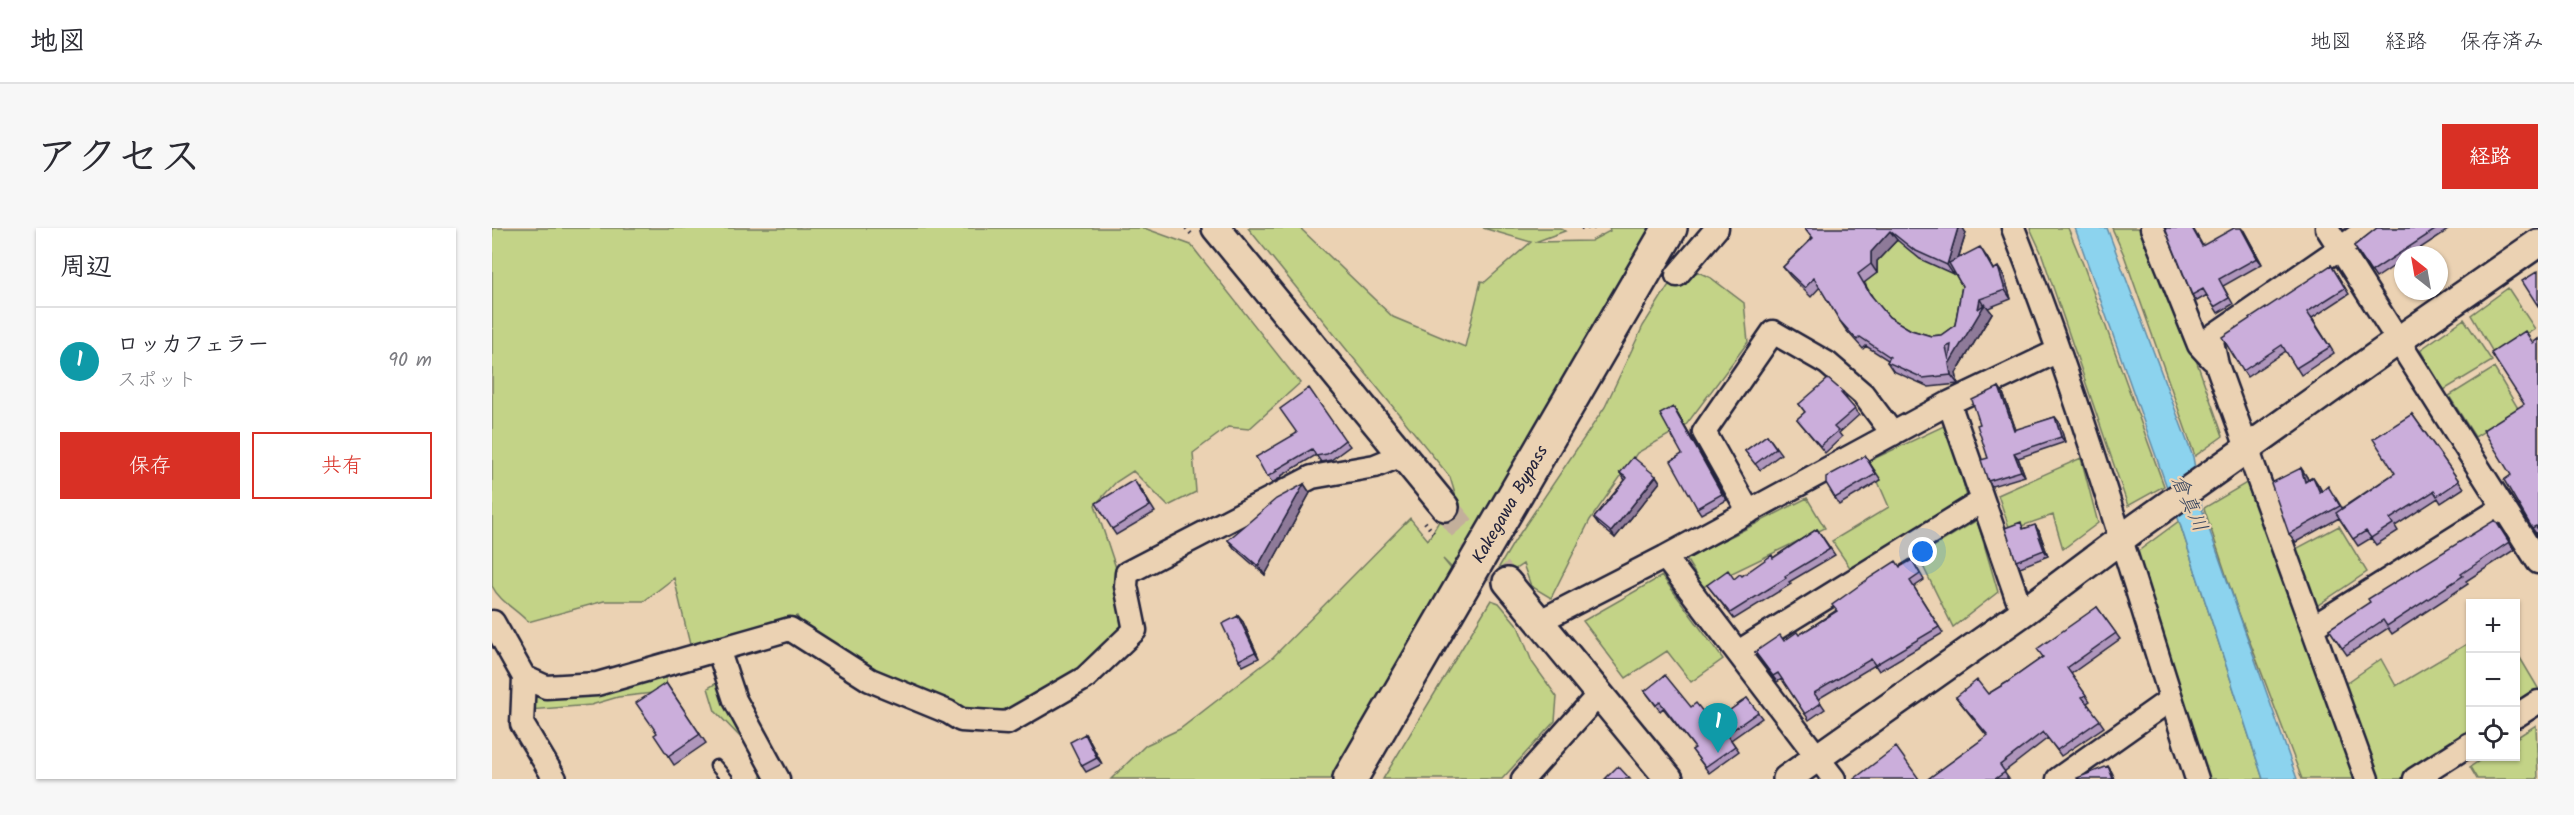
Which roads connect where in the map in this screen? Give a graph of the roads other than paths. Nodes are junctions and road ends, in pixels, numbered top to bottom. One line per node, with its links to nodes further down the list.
1 (1216, 228): 17 (street)
2 (1670, 228): 43 (highway, Kakegawa Bypass)
3 (1717, 228): 10 (street)
4 (2013, 228): 12 (street)
5 (2152, 228): 13 (street)
6 (2327, 228): 9 (street)
7 (2369, 228): 9 (street)
8 (2538, 243): 11 (street)
9 (2340, 248): 11 (street); 13 (street)
10 (1677, 275)
11 (2399, 340): 16 (street); 20 (street)
12 (2058, 351): 14 (street); 22 (street)
13 (2217, 365): 16 (street)
14 (1948, 403): 15 (street); 18 (street)
15 (1893, 434): 21 (street); 21 (street)
16 (2239, 454): 22 (street); 29 (street)
17 (1402, 455): 19 (street); 30 (street)
18 (1982, 501): 26 (street); 31 (street)
19 (1445, 507)
20 (2502, 508): 23 (street); 29 (street)
21 (1749, 512): 24 (street)
22 (2129, 534): 26 (street); 34 (street)
23 (2535, 549)
24 (1665, 557): 27 (street); 31 (street)
25 (1507, 582): 27 (street)
26 (2025, 611): 38 (street)
27 (1540, 621): 33 (street)
28 (492, 622): 32 (street)
29 (2313, 627): 50 (street)
30 (718, 649): 32 (street); 42 (street)
31 (1738, 652): 38 (street)
32 (524, 677): 40 (street)
33 (1600, 693): 44 (street); 45 (street)
34 (2171, 699): 48 (street); 49 (street)
35 (2538, 702): 36 (street)
36 (2520, 713)
37 (2466, 747): 51 (street)
38 (1818, 757): 46 (street); 47 (street)
39 (716, 766): 41 (lane)
40 (555, 779)
41 (727, 779)
42 (778, 779)
43 (1350, 779)
44 (1523, 779)
45 (1669, 779)
46 (1787, 779)
47 (1833, 779)
48 (2058, 779)
49 (2197, 779)
50 (2367, 779)
51 (2415, 779)

